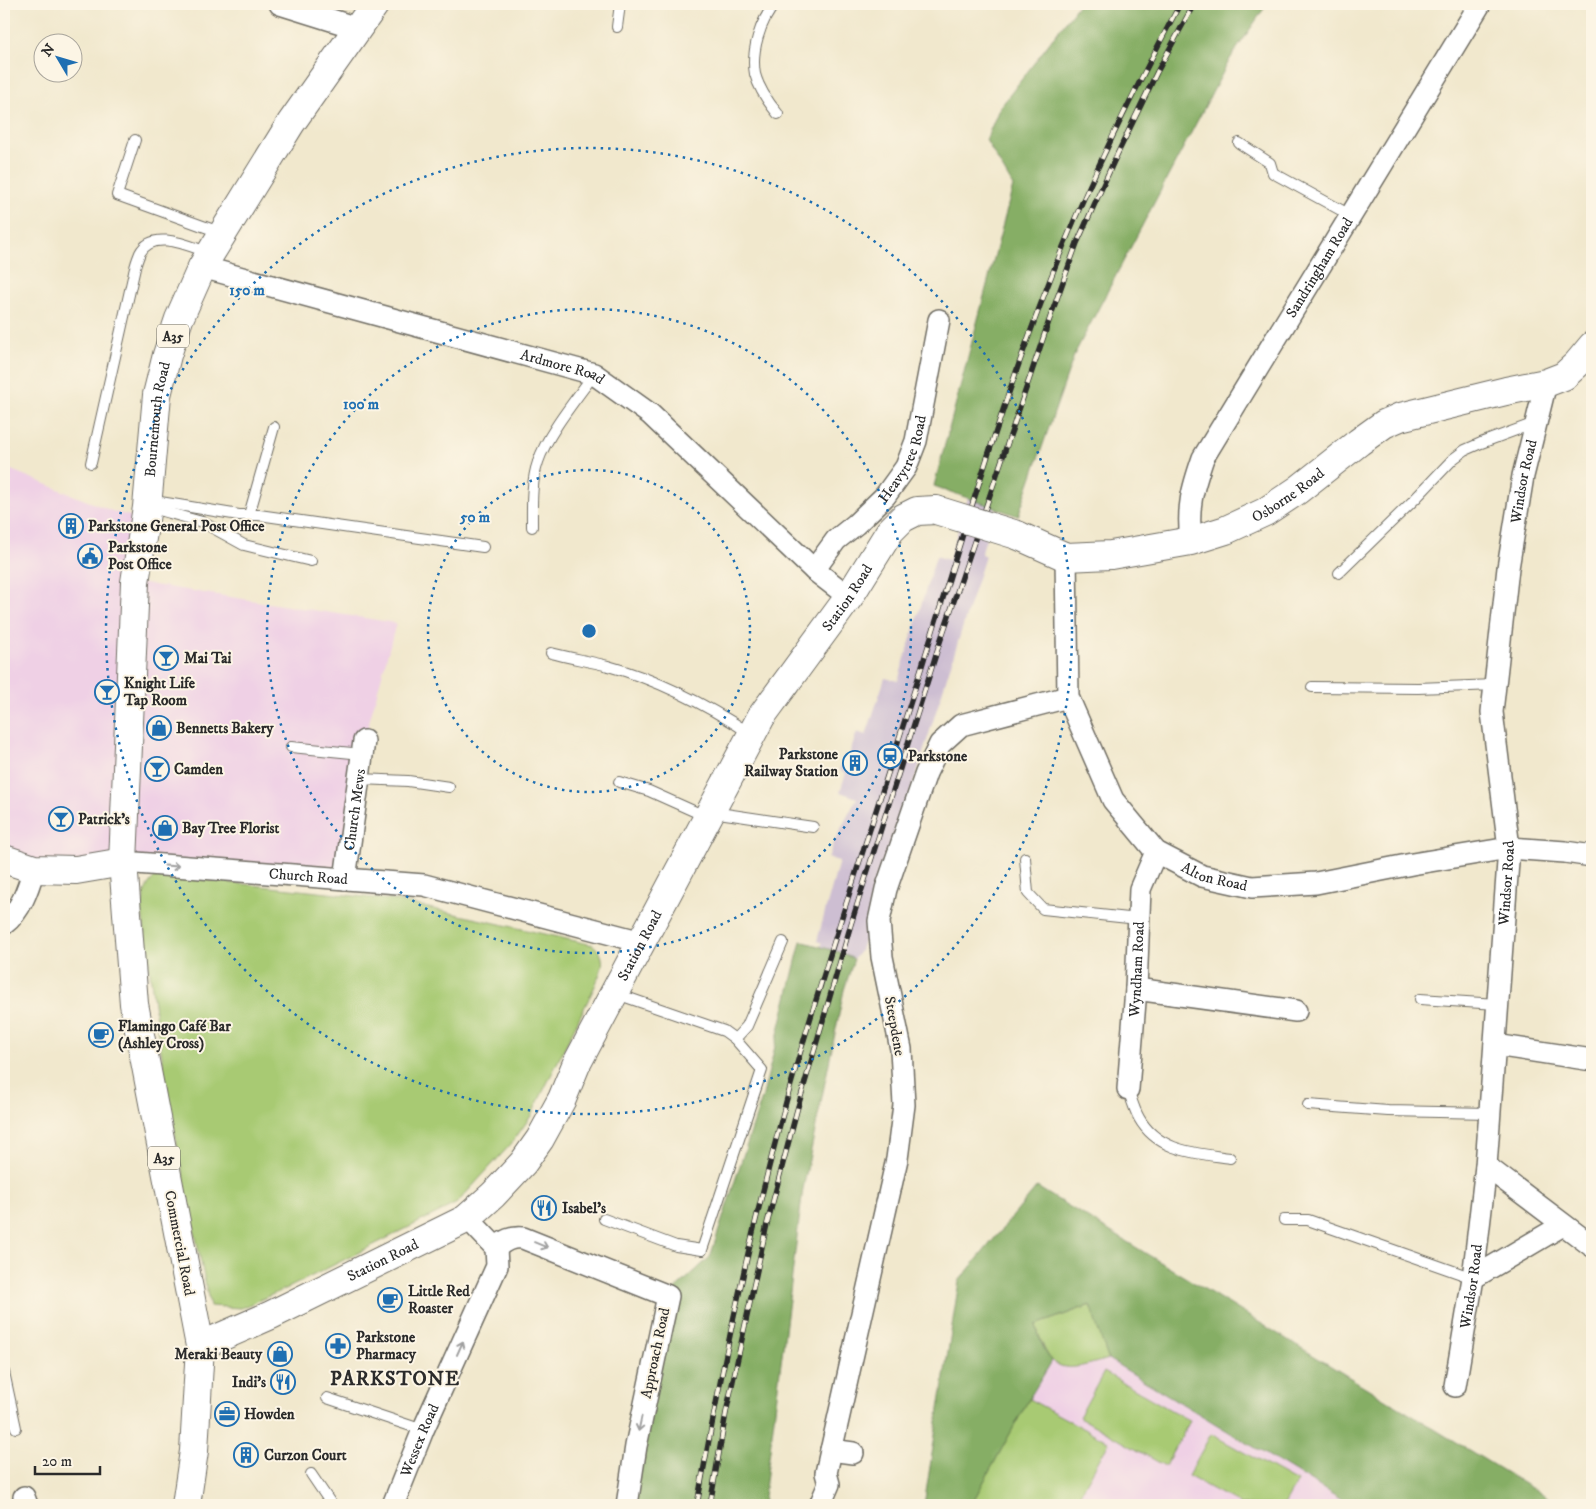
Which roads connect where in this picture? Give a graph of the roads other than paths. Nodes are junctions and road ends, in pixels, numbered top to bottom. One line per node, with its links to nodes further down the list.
1 (280, 4): 7 (street)
2 (375, 4): 7 (main road, Bournemouth Road / A35)
3 (620, 4): 6 (lane)
4 (775, 4): 8 (lane)
5 (1480, 4): 11 (street, Sandringham Road)
6 (617, 27)
7 (357, 28): 12 (main road, Bournemouth Road / A35)
8 (778, 114)
9 (135, 140): 12 (lane)
10 (1239, 142): 11 (lane)
11 (1350, 215): 24 (street, Sandringham Road)
12 (212, 251): 15 (street, Ardmore Road); 19 (lane); 20 (main road, Bournemouth Road / A35)
13 (939, 320): 28 (street, Heavytree Road)
14 (1592, 346): 16 (main road, Osborne Road)
15 (594, 374): 22 (lane); 28 (street, Ardmore Road)
16 (1546, 383): 17 (street, Windsor Road); 24 (main road, Osborne Road)
17 (1536, 422): 29 (lane); 32 (street, Windsor Road)
18 (274, 427): 21 (lane)
19 (91, 463)
20 (147, 503): 21 (lane); 27 (lane); 48 (main road, Bournemouth Road / A35)
21 (249, 515): 25 (lane)
22 (532, 527)
23 (1017, 535): 26 (main road, Osborne Road); 30 (main road, Station Road, bridge)
24 (1191, 541): 26 (main road, Osborne Road)
25 (483, 548)
26 (1066, 557): 34 (street, Alton Road)
27 (312, 561)
28 (814, 570): 30 (street, Ardmore Road)
29 (1339, 573)
30 (850, 598): 35 (main road, Station Road)
31 (551, 653): 35 (lane)
32 (1495, 685): 33 (lane); 43 (street, Windsor Road)
33 (1312, 686)
34 (1068, 696): 44 (street, Alton Road); 81 (street, Steepdene)
35 (752, 734): 41 (main road, Station Road)
36 (291, 747): 37 (lane)
37 (363, 748): 38 (street, Church Mews)
38 (359, 779): 40 (lane); 50 (street, Church Mews)
39 (619, 782): 41 (lane)
40 (449, 787)
41 (710, 815): 42 (lane); 53 (main road, Station Road)
42 (813, 827)
43 (1508, 848): 44 (street, Alton Road); 45 (street, Alton Road); 58 (street, Windsor Road)
44 (1156, 852): 51 (street, Wyndham Road)
45 (1592, 856)
46 (1025, 858): 51 (lane)
47 (4, 859): 49 (main road, Church Road)
48 (123, 862): 49 (main road, Church Road); 50 (street, Church Road, one-way to 50); 75 (main road, Commercial Road / A35)
49 (34, 869): 52 (street)
50 (345, 879): 53 (street, Church Road)
51 (1138, 919): 55 (street, Wyndham Road)
52 (4, 924)
53 (642, 942): 56 (main road, Station Road)
54 (783, 942): 60 (lane)
55 (1136, 989): 59 (street); 63 (street, Wyndham Road)
56 (614, 993): 60 (lane); 68 (main road, Station Road)
57 (1420, 999): 58 (lane)
58 (1498, 1004): 61 (street, Windsor Road)
59 (1296, 1011)
60 (735, 1039): 69 (lane)
61 (1495, 1045): 62 (street); 65 (street, Windsor Road)
62 (1592, 1060)
63 (1128, 1089): 66 (lane)
64 (1308, 1105): 65 (lane)
65 (1490, 1113): 67 (street, Windsor Road)
66 (1230, 1158)
67 (1486, 1166): 71 (street); 74 (street, Windsor Road)
68 (470, 1216): 73 (street); 75 (main road, Station Road)
69 (604, 1219)
70 (1284, 1220): 74 (lane)
71 (1564, 1225): 72 (street); 74 (street)
72 (1592, 1246)
73 (496, 1248): 80 (street, Wessex Road, one-way to 73); 87 (street, Approach Road, one-way to 87)
74 (1473, 1278): 77 (street, Windsor Road)
75 (200, 1346): 84 (main road, Commercial Road / A35)
76 (4, 1372): 79 (lane)
77 (1455, 1386)
78 (327, 1398): 80 (lane)
79 (16, 1428)
80 (422, 1430): 86 (street, Wessex Road)
81 (831, 1450): 82 (street); 88 (street, Steepdene)
82 (853, 1453)
83 (311, 1474): 85 (lane)
84 (186, 1505)
85 (332, 1505)
86 (393, 1505)
87 (627, 1505)
88 (820, 1505)

